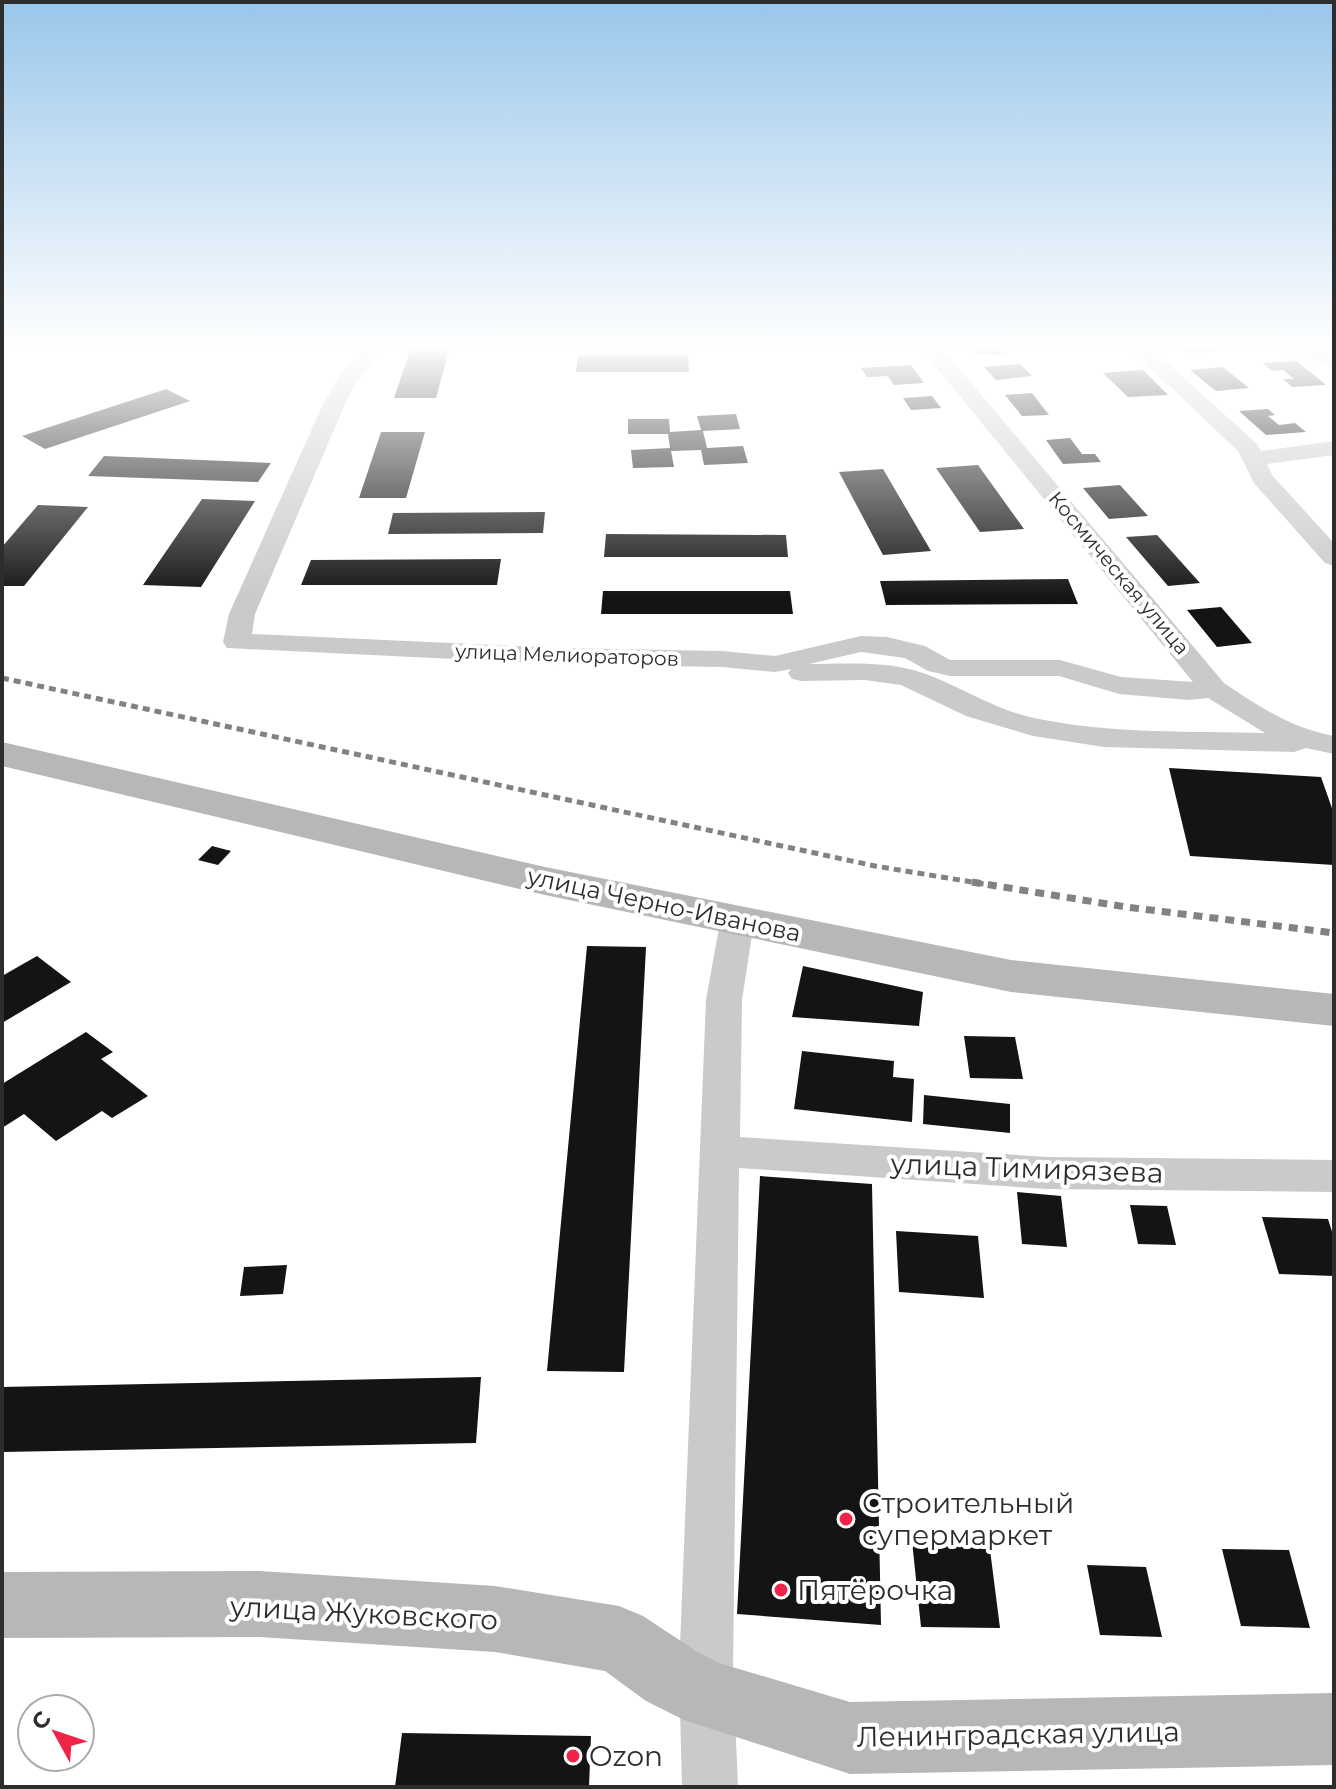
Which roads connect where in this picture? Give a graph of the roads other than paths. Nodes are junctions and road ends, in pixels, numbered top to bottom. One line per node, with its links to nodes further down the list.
1 (322, 430): 7 (street, улица Мелиораторов)
2 (1000, 430): 8 (street, Космическая улица)
3 (1229, 430): 5 (street)
4 (1334, 448): 5 (street)
5 (1254, 459): 6 (street)
6 (1334, 558)
7 (775, 664): 8 (street, улица Мелиораторов); 9 (street)
8 (1214, 689): 9 (street); 10 (street, Космическая улица)
9 (1188, 740): 10 (street)
10 (1331, 743)
11 (2, 754): 12 (main road, улица Черно-Иванова)
12 (737, 922): 13 (main road, улица Черно-Иванова); 14 (street)
13 (1334, 1010)
14 (719, 1151): 15 (street, улица Тимирязева); 17 (street)
15 (1334, 1176)
16 (2, 1605): 17 (main road, улица Жуковского)
17 (709, 1695): 18 (main road, Ленинградская улица); 19 (street)
18 (1334, 1729)
19 (710, 1787)

